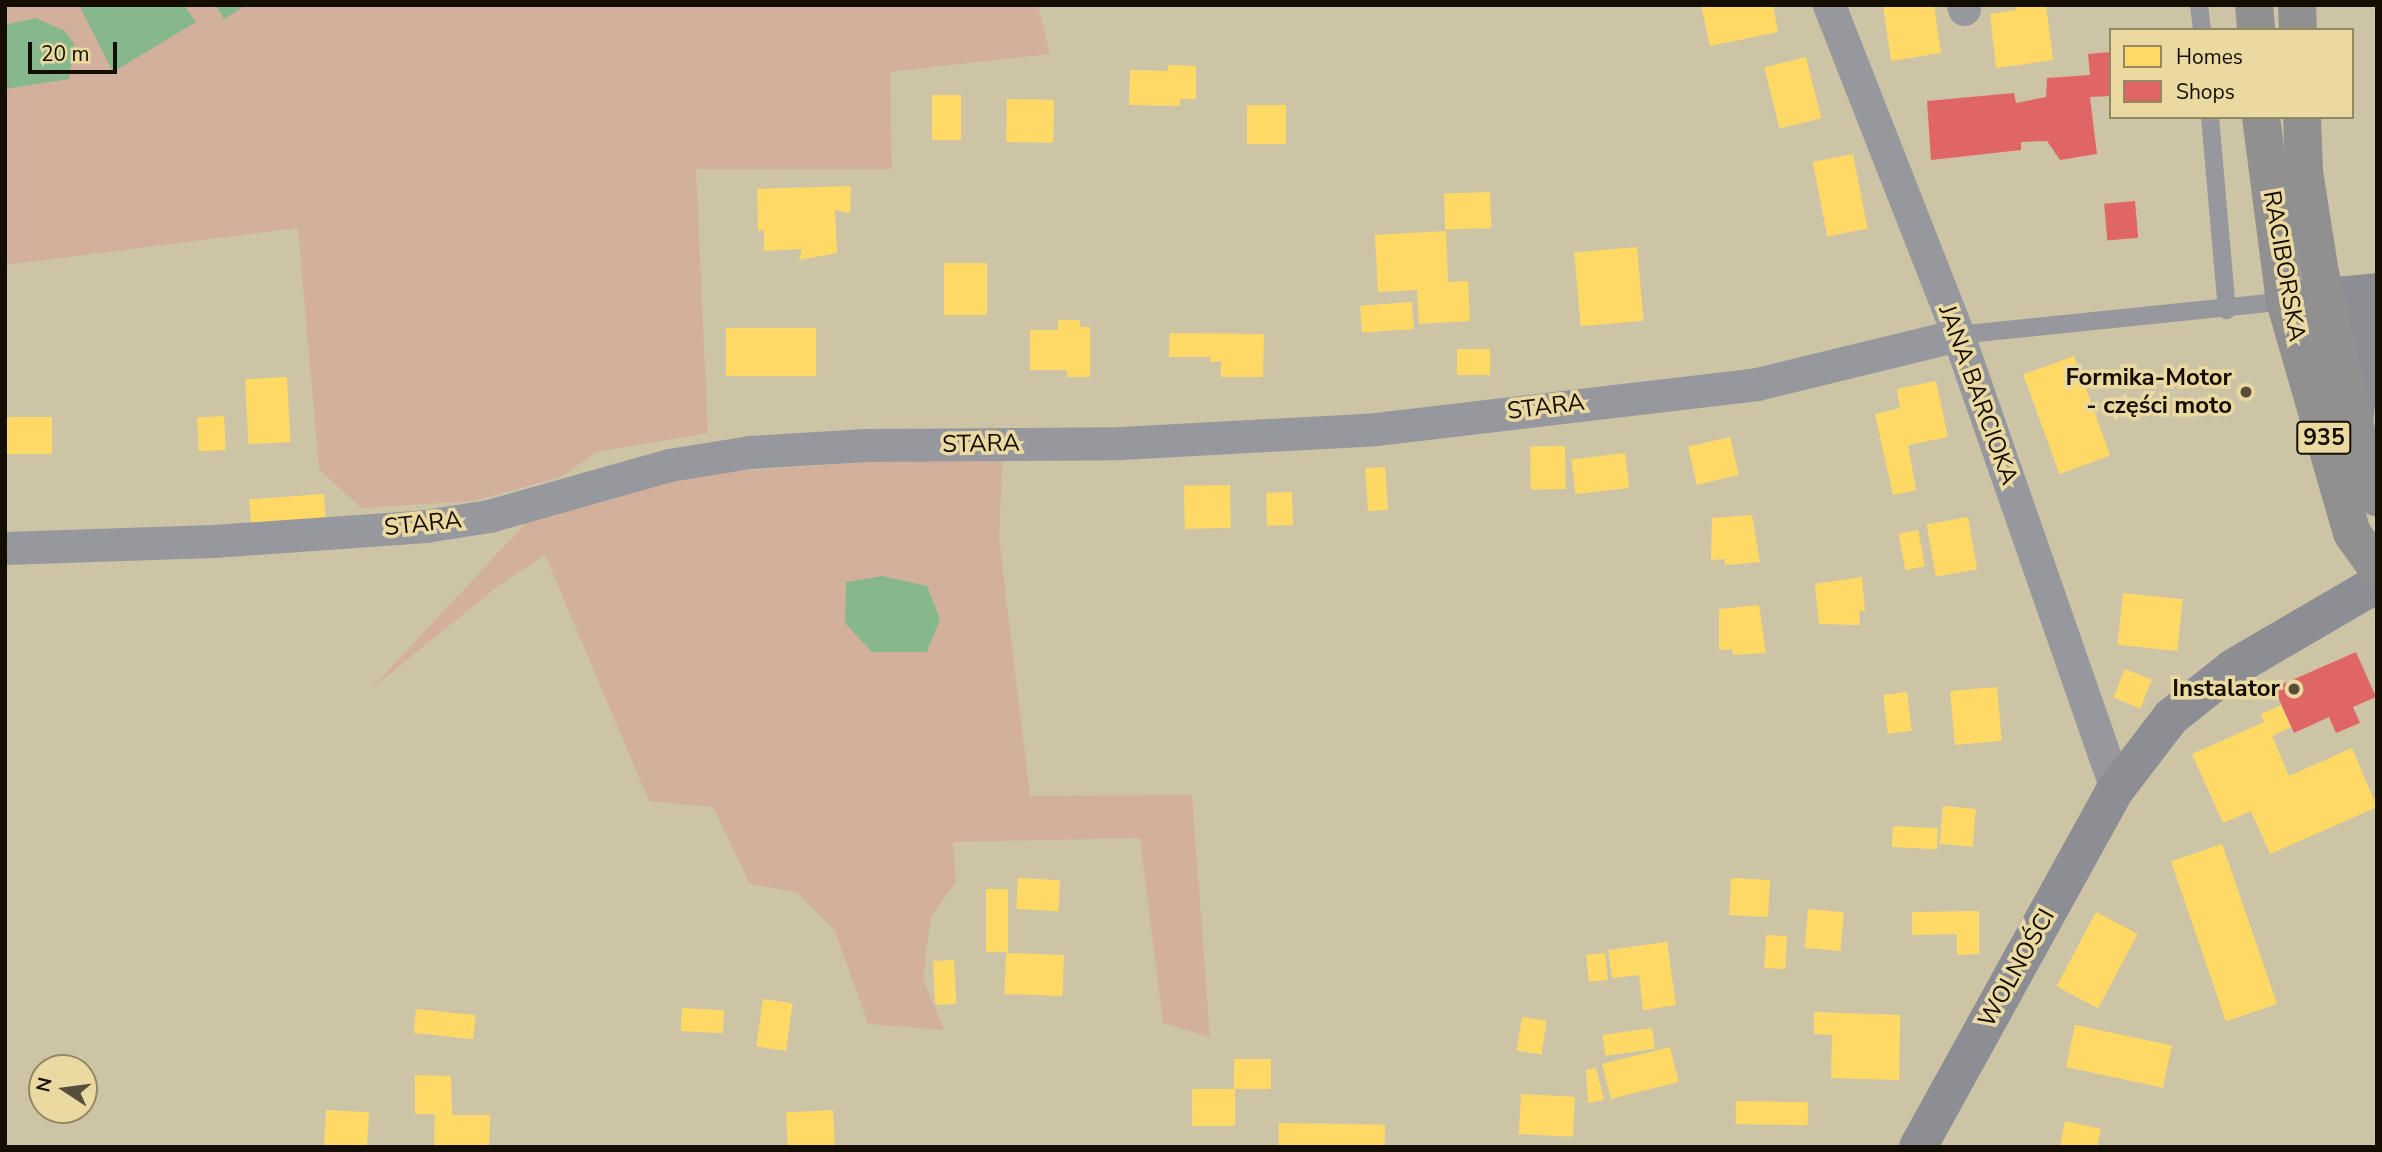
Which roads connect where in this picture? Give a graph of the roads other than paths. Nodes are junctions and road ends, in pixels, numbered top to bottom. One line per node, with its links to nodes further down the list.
1 (1829, 5): 17 (street, JANA BARCIOKA)
2 (2199, 5): 5 (lane)
3 (2255, 5): 6 (main road)
4 (2297, 5): 7 (main road)
5 (2202, 28)
6 (2256, 28)
7 (2298, 28)
8 (2210, 119): 14 (lane)
9 (2261, 119): 13 (main road, RACIBORSKA / 935)
10 (2302, 119): 11 (main road, RACIBORSKA / 935)
11 (2315, 239): 12 (street, RACIBORSKA); 15 (main road, RACIBORSKA / 935)
12 (2377, 290): 15 (street)
13 (2285, 301): 14 (lane); 15 (street); 22 (main road, RACIBORSKA / 935)
14 (2227, 310): 17 (lane)
15 (2330, 313): 16 (street); 19 (main road, RACIBORSKA / 935)
16 (2377, 329)
17 (1958, 335): 21 (street, STARA); 24 (street, JANA BARCIOKA)
18 (2377, 342): 19 (street)
19 (2354, 424): 20 (main road, RACIBORSKA / 935)
20 (2377, 497)
21 (5, 548)
22 (2377, 568)
23 (2377, 584): 24 (street, WOLNOŚCI)
24 (2116, 789): 25 (street, WOLNOŚCI)
25 (1918, 1147)

